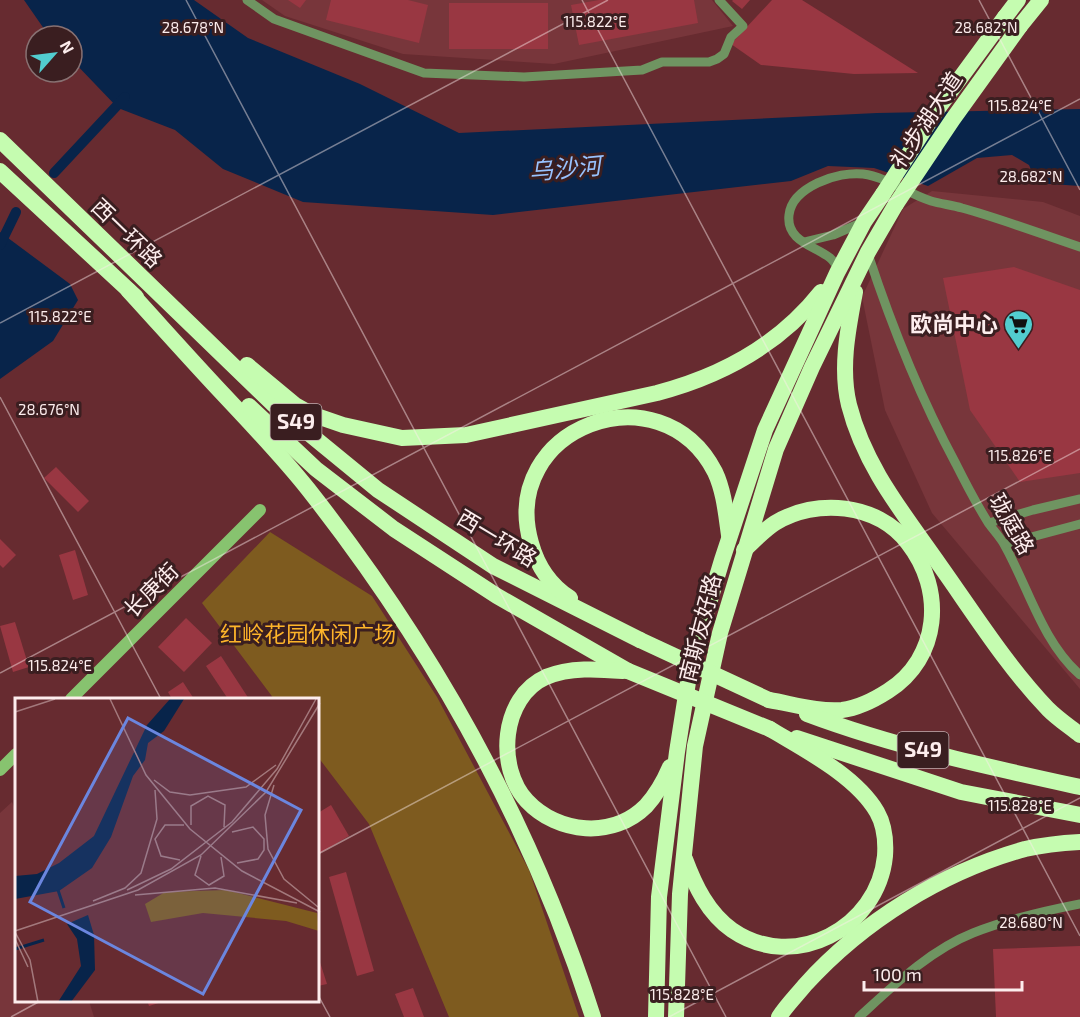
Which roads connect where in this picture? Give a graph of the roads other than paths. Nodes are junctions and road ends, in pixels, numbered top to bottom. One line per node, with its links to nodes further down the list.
1 (247, 0): 2 (street)
2 (719, 0)
3 (1018, 0): 7 (highway, 礼步湖大道, bridge)
4 (1041, 0): 7 (highway, 礼步湖大道, bridge)
5 (0, 140): 14 (highway, 西一环路 / S49)
6 (0, 171): 15 (highway, 西一环路 / S49)
7 (889, 199): 8 (highway, 礼步湖大道); 11 (highway, 礼步湖大道)
8 (864, 222): 9 (street); 12 (highway, 礼步湖大道)
9 (804, 242): 10 (street); 12 (street)
10 (1080, 247)
11 (868, 252): 13 (highway, 礼步湖大道); 18 (street, 珑庭路)
12 (837, 273): 14 (highway); 20 (highway, 南斯友好路)
13 (858, 273): 22 (highway, 南斯友好路); 29 (highway)
14 (146, 282): 23 (highway, 西一环路 / S49)
15 (128, 290): 24 (highway, 西一环路 / S49); 38 (highway)
16 (1080, 500): 18 (street)
17 (260, 510): 26 (street, 长庚街)
18 (989, 523): 21 (street, 珑庭路)
19 (1080, 524): 21 (street)
20 (729, 537): 23 (highway); 30 (highway, 南斯友好路)
21 (1005, 544): 25 (street, 珑庭路)
22 (743, 551): 27 (highway); 36 (highway, 南斯友好路)
23 (640, 640): 27 (highway, 西一环路 / S49, bridge)
24 (628, 671): 28 (highway, 西一环路 / S49, bridge); 30 (highway)
25 (1080, 675)
26 (72, 698)
27 (769, 700): 33 (highway, 西一环路 / S49)
28 (770, 729): 34 (highway, 西一环路 / S49); 36 (highway)
29 (1080, 735)
30 (677, 752): 39 (highway, 南斯友好路)
31 (15, 754): 32 (street)
32 (0, 770)
33 (1080, 787)
34 (1080, 815)
35 (1080, 842): 41 (highway)
36 (684, 856): 40 (highway, 南斯友好路)
37 (1080, 904): 42 (street)
38 (592, 1017)
39 (656, 1017)
40 (676, 1017)
41 (779, 1017)
42 (859, 1017)

